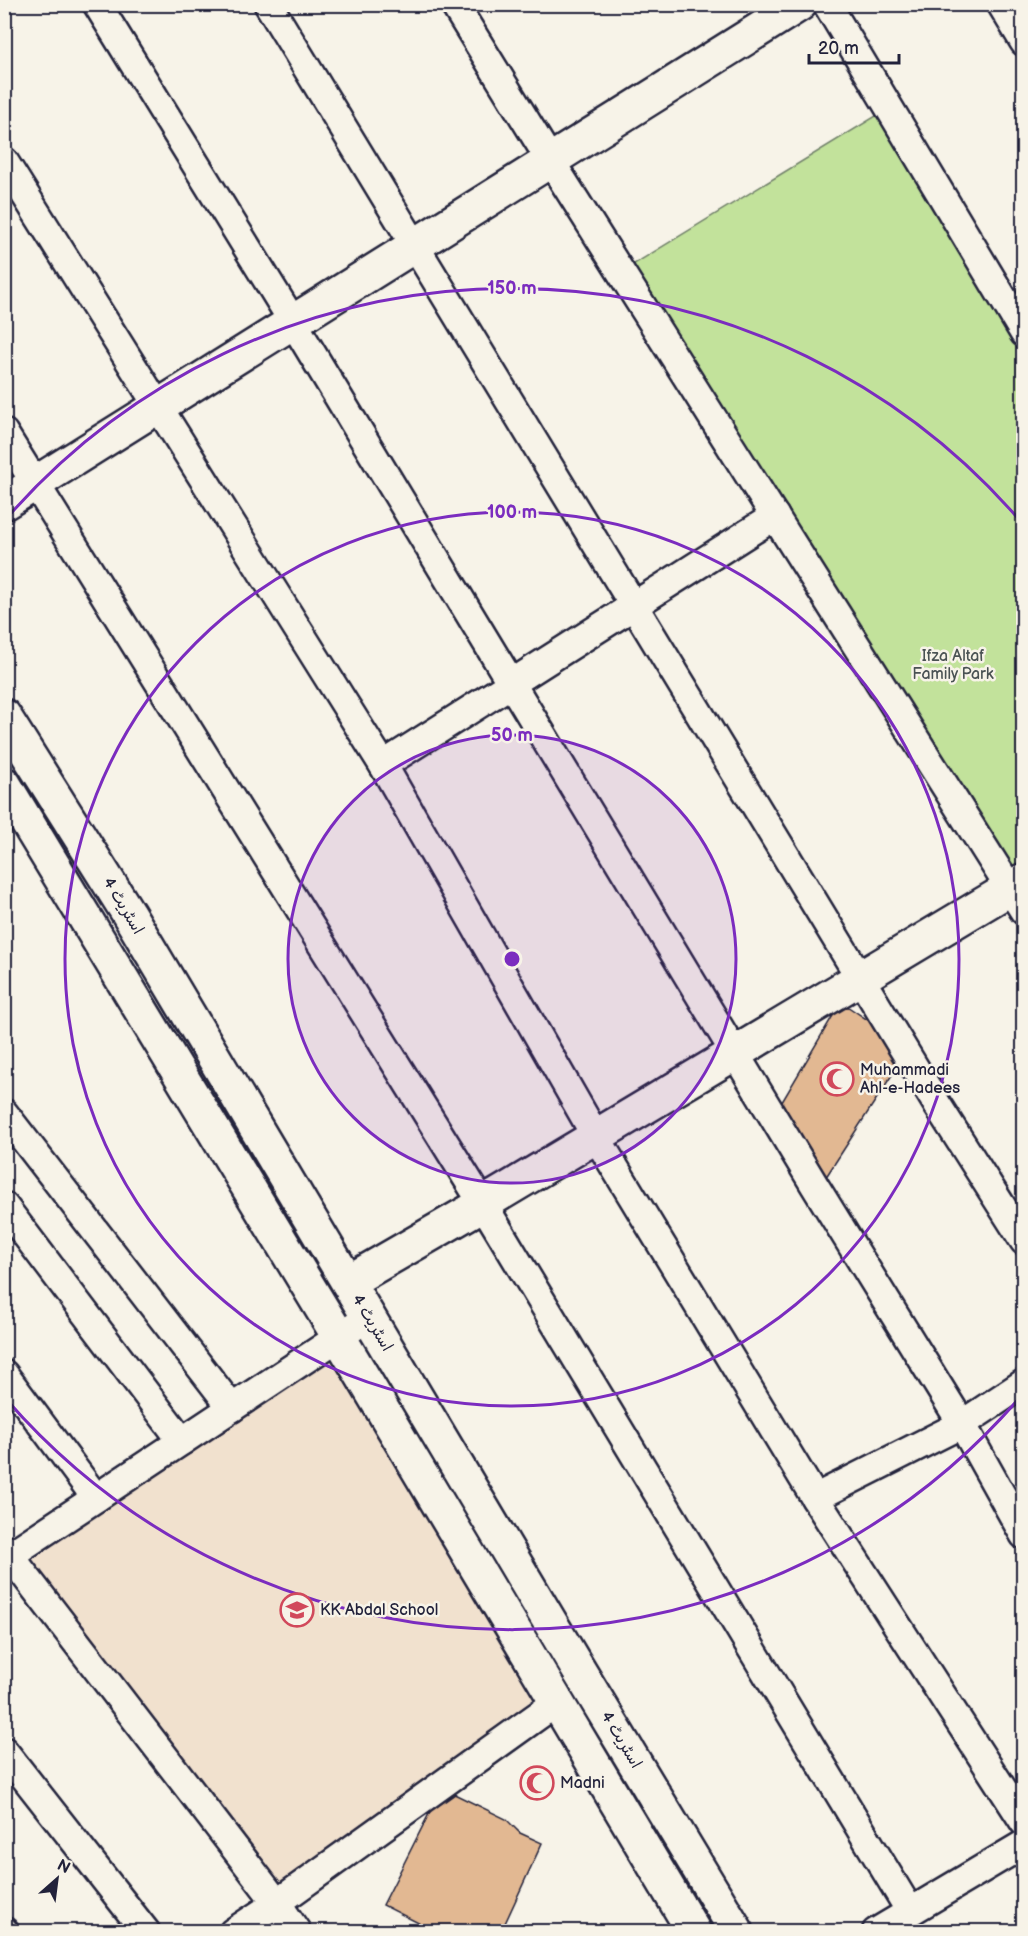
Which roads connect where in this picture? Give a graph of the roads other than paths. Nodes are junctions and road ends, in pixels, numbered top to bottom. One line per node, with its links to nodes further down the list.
1 (97, 4): 11 (street)
2 (268, 4): 10 (street)
3 (454, 4): 8 (street)
4 (800, 4): 8 (main road)
5 (827, 4): 12 (street)
6 (1001, 4): 7 (street)
7 (1023, 42)
8 (550, 160): 10 (main road); 17 (street)
9 (4, 161): 13 (street)
10 (414, 246): 11 (main road); 18 (street)
11 (293, 322): 13 (main road); 19 (street)
12 (1023, 333)
13 (158, 406): 15 (main road); 21 (street)
14 (4, 433): 15 (street)
15 (35, 483): 16 (main road); 29 (street)
16 (4, 503)
17 (775, 516): 18 (street); 24 (street)
18 (633, 605): 19 (street); 25 (street)
19 (512, 683): 21 (street); 26 (street)
20 (4, 716): 22 (main road, اسٹریٹ 4)
21 (383, 765): 28 (street)
22 (41, 772): 23 (main road); 32 (main road, اسٹریٹ 4)
23 (6, 790): 34 (main road)
24 (1019, 893): 25 (main road)
25 (861, 977): 26 (main road); 31 (street)
26 (735, 1052): 28 (main road); 38 (street)
27 (4, 1113): 37 (street)
28 (596, 1135): 29 (main road); 40 (street)
29 (483, 1204): 32 (main road); 50 (street)
30 (4, 1206): 39 (street)
31 (1023, 1241)
32 (348, 1282): 33 (main road, اسٹریٹ 4)
33 (369, 1317): 34 (street); 48 (main road, اسٹریٹ 4)
34 (339, 1337): 37 (street); 44 (main road)
35 (4, 1374): 41 (street)
36 (1023, 1383): 38 (street)
37 (232, 1408): 39 (street)
38 (962, 1424): 40 (street); 42 (street)
39 (182, 1441): 41 (street)
40 (815, 1497): 46 (street)
41 (96, 1498): 43 (street)
42 (1023, 1535)
43 (6, 1554): 49 (street)
44 (556, 1702): 49 (street); 51 (main road)
45 (4, 1751): 52 (street)
46 (1023, 1822)
47 (1023, 1844): 50 (street)
48 (720, 1902): 51 (main road); 55 (main road, اسٹریٹ 4)
49 (277, 1903): 53 (street); 54 (street)
50 (910, 1911): 56 (street)
51 (685, 1928)
52 (146, 1932)
53 (233, 1932)
54 (297, 1932)
55 (737, 1932)
56 (876, 1932)

